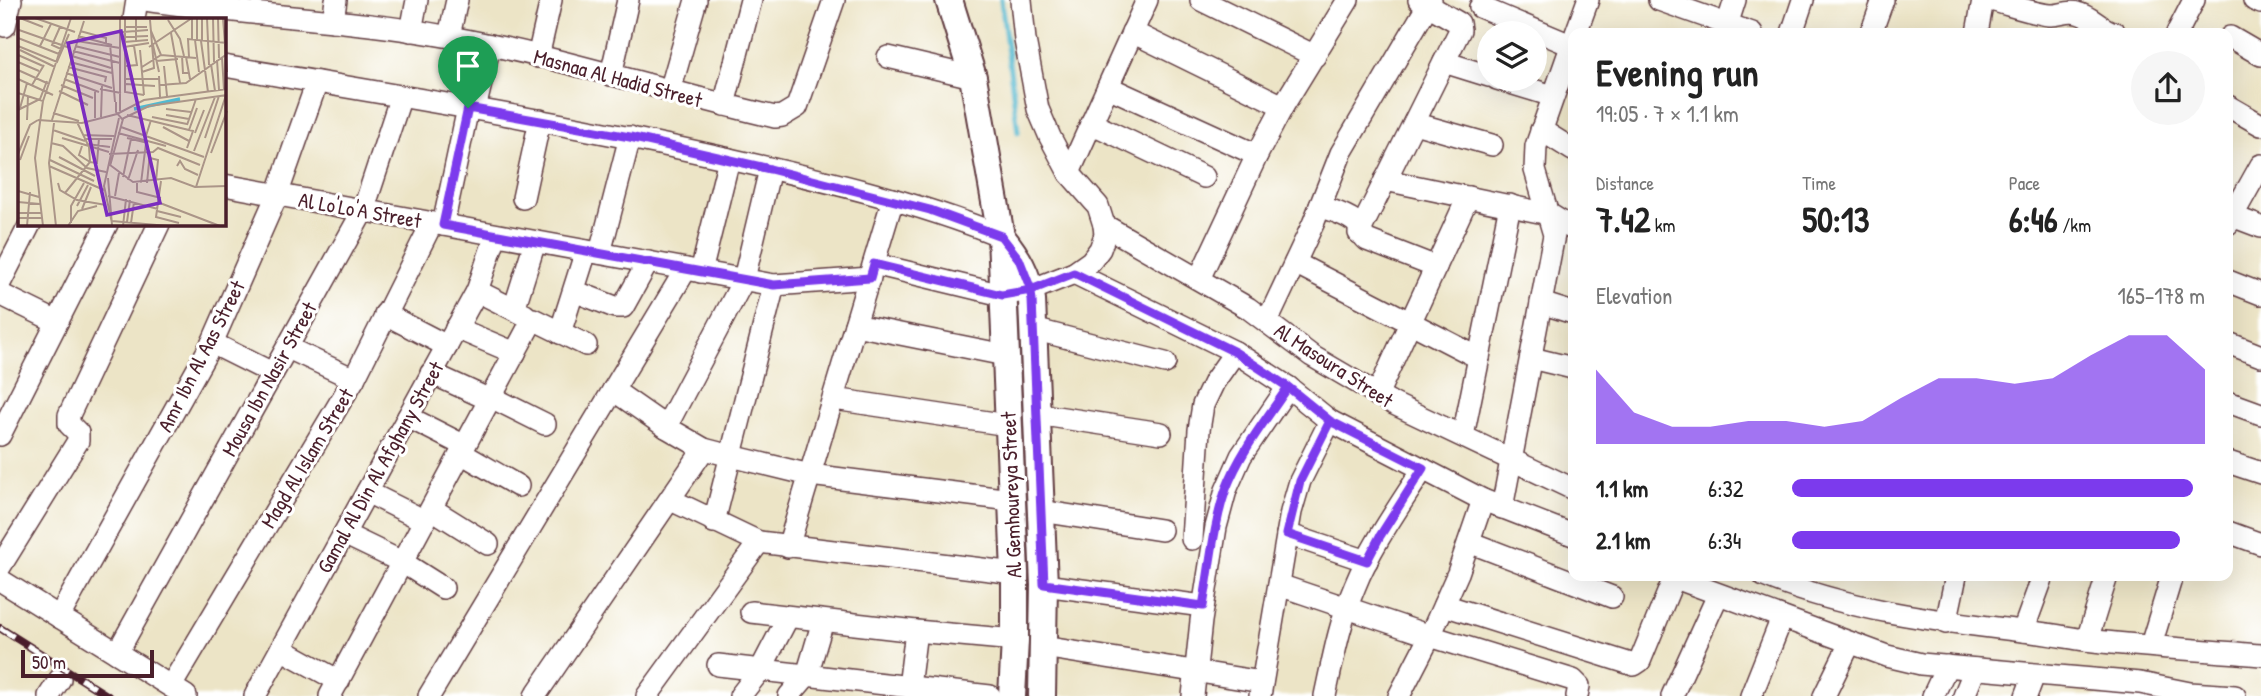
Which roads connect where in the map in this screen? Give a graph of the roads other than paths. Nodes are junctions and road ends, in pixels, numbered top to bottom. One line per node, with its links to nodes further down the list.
1 (11, 0): 32 (street)
2 (137, 0): 30 (street)
3 (144, 0): 26 (street, Masnaa Al Hadid Street)
4 (417, 0): 40 (street)
5 (457, 0): 42 (street)
6 (551, 0): 48 (street)
7 (696, 0): 58 (street)
8 (751, 0): 62 (street)
9 (834, 0): 62 (street, Masnaa Al Hadid Street)
10 (948, 0): 55 (main road, Al Gemhoureya Street)
11 (1021, 0): 78 (street)
12 (1147, 0): 41 (street)
13 (1201, 0): 47 (street)
14 (1735, 0): 31 (street)
15 (1802, 0): 35 (street)
16 (1883, 0): 36 (street)
17 (1983, 0): 37 (street)
18 (1991, 0): 38 (street)
19 (2194, 0): 39 (street)
20 (2254, 0): 27 (street)
21 (622, 1): 54 (street)
22 (1586, 1): 33 (street)
23 (1342, 2): 47 (street)
24 (1426, 2): 51 (street); 88 (street)
25 (1669, 2): 31 (street)
26 (202, 4): 29 (street, Masnaa Al Hadid Street)
27 (2261, 4)
28 (1480, 7): 43 (street)
29 (335, 10): 40 (street, Masnaa Al Hadid Street)
30 (134, 18)
31 (1727, 25): 34 (street)
32 (8, 27)
33 (1578, 28)
34 (1736, 28)
35 (1794, 28)
36 (1873, 28)
37 (1979, 28)
38 (2102, 28)
39 (2179, 28)
40 (411, 31): 42 (street, Masnaa Al Hadid Street)
41 (1132, 32): 57 (street); 63 (street)
42 (449, 36): 45 (street, Masnaa Al Hadid Street)
43 (1568, 39)
44 (2233, 39): 46 (street)
45 (490, 45): 48 (street, Masnaa Al Hadid Street); 64 (street, Magd Al Islam Street)
46 (2261, 55)
47 (1314, 56): 63 (street)
48 (538, 57): 54 (street, Masnaa Al Hadid Street)
49 (888, 57): 55 (street)
50 (1568, 57): 61 (street)
51 (1444, 62): 53 (street); 68 (street)
52 (226, 66): 56 (street)
53 (1477, 72)
54 (611, 75): 58 (street, Masnaa Al Hadid Street)
55 (973, 77): 101 (main road, Al Gemhoureya Street)
56 (317, 82): 60 (street); 83 (street, Amr Ibn Al Aas Street)
57 (1108, 87): 67 (street); 74 (street)
58 (670, 91): 62 (street, Masnaa Al Hadid Street)
59 (1537, 91): 61 (street)
60 (401, 96): 64 (street); 89 (street, Mousa Ibn Nasir Street)
61 (1553, 96): 70 (street)
62 (724, 105)
63 (1283, 106): 74 (street)
64 (472, 108): 66 (street); 92 (street, Magd Al Islam Street)
65 (2233, 109): 69 (street)
66 (540, 120): 71 (street); 85 (street)
67 (1091, 123): 78 (street); 79 (street)
68 (1414, 123): 72 (street); 80 (street)
69 (2261, 125)
70 (1541, 130): 73 (street); 90 (street)
71 (630, 137): 75 (street); 103 (street)
72 (1492, 145)
73 (1568, 147)
74 (1257, 155): 111 (street)
75 (729, 159): 77 (street); 107 (street)
76 (2261, 165): 82 (street)
77 (770, 169): 86 (street); 110 (street)
78 (1069, 173): 93 (street)
79 (1204, 177)
80 (1385, 180): 84 (street); 99 (street)
81 (226, 186): 83 (street, Al Lo'Lo'A Street)
82 (2236, 190)
83 (277, 195): 89 (street, Al Lo'Lo'A Street); 133 (street, Amr Ibn Al Aas Street)
84 (1468, 197): 87 (street); 106 (street)
85 (523, 198)
86 (893, 199): 101 (street); 108 (street)
87 (1510, 205): 90 (street); 141 (street)
88 (1320, 206): 99 (street); 105 (street)
89 (363, 211): 92 (street, Al Lo'Lo'A Street); 136 (street, Mousa Ibn Nasir Street)
90 (1549, 214): 97 (street); 121 (street)
91 (2233, 221): 98 (street)
92 (437, 224): 100 (street, Al Lo'Lo'A Street); 124 (street, Magd Al Islam Street)
93 (1104, 225): 109 (street); 111 (street, Al Masoura Street)
94 (29, 226): 112 (street)
95 (105, 226): 126 (street)
96 (158, 226): 194 (street)
97 (1568, 226)
98 (2261, 227)
99 (1359, 233): 106 (street)
100 (496, 235): 102 (street, Al Lo'Lo'A Street); 116 (street, Gamal Al Din Al Afghany Street)
101 (1001, 236): 115 (main road, Al Gemhoureya Street); 120 (main road, Al Gemhoureya Street)
102 (535, 242): 103 (street, Al Lo'Lo'A Street); 122 (street)
103 (593, 252): 104 (street, Al Lo'Lo'A Street); 117 (street)
104 (648, 262): 107 (street, Al Lo'Lo'A Street); 117 (street)
105 (1295, 263): 127 (street); 128 (street)
106 (1436, 267): 128 (street)
107 (694, 270): 110 (street, Al Lo'Lo'A Street); 149 (street)
108 (872, 271): 114 (street, Al Lo'Lo'A Street); 120 (street, Al Lo'Lo'A Street); 129 (street)
109 (1074, 273): 115 (street); 137 (street)
110 (744, 279): 114 (street, Al Lo'Lo'A Street); 160 (street)
111 (1199, 279): 127 (street, Al Masoura Street)
112 (0, 283)
113 (2233, 283): 119 (street)
114 (774, 285): 166 (street)
115 (1031, 290): 120 (street); 130 (main road, Al Gemhoureya Street)
116 (477, 291): 122 (street); 132 (street, Gamal Al Din Al Afghany Street)
117 (574, 291): 131 (street)
118 (0, 294): 126 (street)
119 (2261, 294)
120 (1002, 295): 139 (main road, Al Gemhoureya Street)
121 (1541, 303): 123 (street); 142 (street)
122 (514, 309): 125 (street)
123 (1568, 311)
124 (385, 314): 132 (street); 147 (street, Magd Al Islam Street)
125 (533, 319): 131 (street); 138 (street)
126 (57, 322): 162 (street)
127 (1267, 323): 150 (street, Al Masoura Street)
128 (1411, 323): 141 (street); 150 (street)
129 (855, 325): 139 (street); 152 (street)
130 (1033, 329): 143 (street); 154 (main road, Al Gemhoureya Street)
131 (560, 332): 134 (street)
132 (451, 337): 138 (street); 146 (street, Gamal Al Din Al Afghany Street)
133 (212, 343): 145 (street); 215 (street, Amr Ibn Al Aas Street)
134 (586, 345)
135 (2233, 345): 140 (street)
136 (288, 348): 145 (street, Mousa Ibn Nasir Street); 147 (street)
137 (1235, 352): 148 (street); 186 (street)
138 (515, 353): 151 (street)
139 (1005, 355): 159 (main road, Al Gemhoureya Street)
140 (2261, 356)
141 (1479, 358): 163 (street)
142 (1531, 358): 144 (street); 167 (street)
143 (1165, 363)
144 (1568, 367)
145 (272, 373): 229 (street, Mousa Ibn Nasir Street)
146 (431, 373): 151 (street); 156 (street, Gamal Al Din Al Afghany Street)
147 (354, 379): 244 (street, Magd Al Islam Street)
148 (1288, 387): 157 (street); 212 (street)
149 (613, 390): 160 (street); 246 (street)
150 (1377, 395): 163 (street, Al Masoura Street)
151 (491, 398): 158 (street); 165 (street)
152 (834, 399): 159 (street); 171 (street)
153 (2233, 404): 155 (street)
154 (1037, 414): 161 (street); 178 (main road, Al Gemhoureya Street)
155 (2261, 414)
156 (408, 417): 165 (street); 174 (street, Gamal Al Din Al Afghany Street)
157 (1330, 421): 169 (street); 184 (street)
158 (545, 424)
159 (1008, 425): 176 (main road, Al Gemhoureya Street)
160 (666, 427): 164 (street)
161 (1161, 433)
162 (0, 435)
163 (1463, 436): 167 (street, Al Masoura Street)
164 (704, 449): 166 (street); 175 (street)
165 (463, 450): 172 (street); 179 (street)
166 (731, 456): 171 (street); 180 (street)
167 (1511, 461): 173 (street, Al Masoura Street); 177 (street)
168 (2233, 464): 170 (street)
169 (1423, 468): 177 (street); 192 (street)
170 (2261, 473)
171 (810, 475): 176 (street); 191 (street)
172 (518, 486)
173 (1568, 487)
174 (367, 492): 179 (street); 183 (street, Gamal Al Din Al Afghany Street)
175 (671, 500): 180 (street); 247 (street)
176 (1012, 500): 195 (main road, Al Gemhoureya Street)
177 (1493, 504): 182 (street); 188 (street)
178 (1041, 511): 181 (street); 206 (main road, Al Gemhoureya Street)
179 (428, 515): 189 (street); 193 (street)
180 (714, 522): 187 (street)
181 (1161, 530)
182 (1568, 533)
183 (344, 534): 193 (street); 228 (street, Gamal Al Din Al Afghany Street)
184 (1287, 534): 192 (street); 207 (street)
185 (2233, 535): 190 (street)
186 (1192, 539)
187 (759, 542): 191 (street); 248 (street)
188 (1469, 542): 197 (street); 211 (street)
189 (488, 544)
190 (2261, 544)
191 (788, 547): 195 (street)
192 (1367, 561): 213 (street)
193 (402, 562): 208 (street); 239 (street)
194 (0, 567)
195 (1015, 573): 223 (main road, Al Gemhoureya Street)
196 (0, 580): 215 (street)
197 (1568, 580)
198 (1570, 581): 210 (street)
199 (1670, 581): 211 (street)
200 (1682, 581): 209 (street)
201 (1955, 581): 219 (street)
202 (2041, 581): 221 (street)
203 (2105, 581): 224 (street)
204 (2170, 581): 226 (street)
205 (1807, 583): 219 (street)
206 (1044, 584): 212 (street); 227 (main road, Al Gemhoureya Street)
207 (1279, 585): 213 (street); 240 (street)
208 (443, 588)
209 (1718, 595): 217 (street); 257 (street)
210 (1612, 597)
211 (1444, 605): 222 (street)
212 (1203, 606): 235 (street)
213 (1348, 608): 222 (street); 255 (street)
214 (751, 612): 216 (street)
215 (59, 617): 229 (street)
216 (788, 617): 218 (street); 233 (street)
217 (1782, 618): 225 (street); 258 (street)
218 (824, 621): 220 (street); 236 (street)
219 (1946, 623): 221 (street)
220 (916, 631): 223 (street); 238 (street)
221 (2023, 631): 224 (street)
222 (1430, 636): 243 (street); 256 (street)
223 (1015, 640): 252 (main road, Al Gemhoureya Street)
224 (2087, 640): 226 (street)
225 (1850, 643): 232 (street); 259 (street)
226 (2151, 645): 230 (street)
227 (1043, 646): 235 (street); 253 (main road, Al Gemhoureya Street)
228 (281, 649): 239 (street); 245 (street, Gamal Al Din Al Afghany Street)
229 (117, 653): 244 (street)
230 (2261, 655)
231 (718, 665): 233 (street)
232 (1947, 666): 234 (street); 260 (street)
233 (761, 669): 236 (street); 249 (street)
234 (1975, 669): 237 (street); 261 (street)
235 (1195, 671): 240 (street); 254 (street)
236 (807, 675): 242 (street); 250 (street)
237 (2034, 675): 241 (street); 262 (street)
238 (909, 687): 242 (street); 251 (street)
239 (335, 688)
240 (1261, 689)
241 (2138, 689): 263 (street)
242 (872, 690)
243 (1577, 690)
244 (178, 691)
245 (255, 696)
246 (429, 696)
247 (535, 696)
248 (647, 696)
249 (740, 696)
250 (789, 696)
251 (990, 696)
252 (1012, 696)
253 (1042, 696)
254 (1193, 696)
255 (1325, 696)
256 (1399, 696)
257 (1672, 696)
258 (1751, 696)
259 (1824, 696)
260 (1933, 696)
261 (1964, 696)
262 (2026, 696)
263 (2235, 696)

